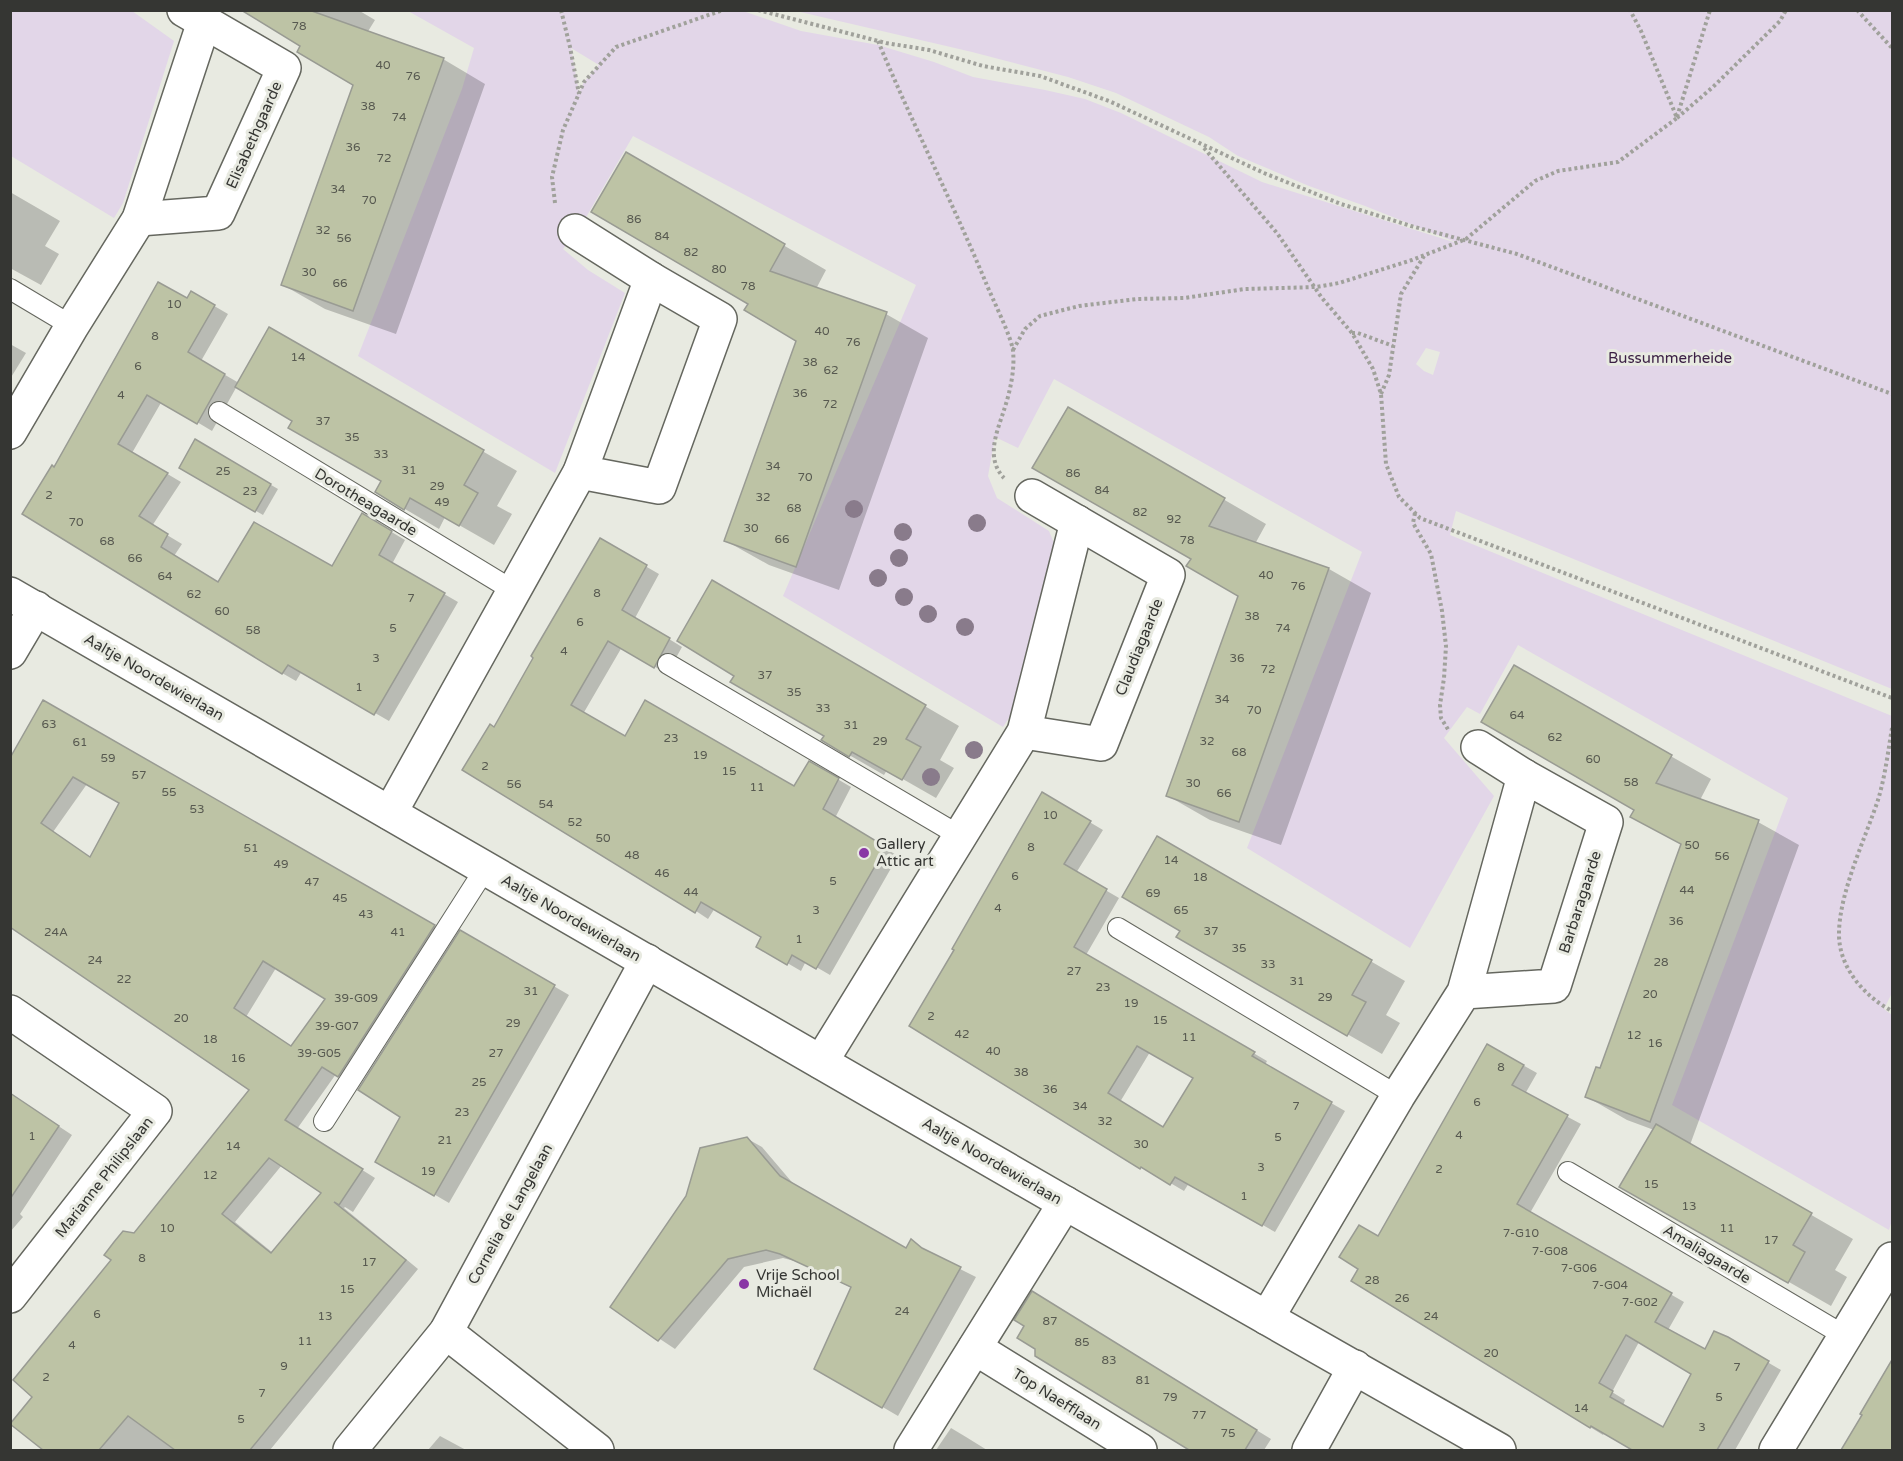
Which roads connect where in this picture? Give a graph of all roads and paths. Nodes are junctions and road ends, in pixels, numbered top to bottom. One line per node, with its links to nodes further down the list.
1 (561, 10): 11 (path)
2 (723, 10): 11 (path)
3 (758, 10): 9 (path)
4 (1630, 10): 12 (path)
5 (1710, 10): 12 (path)
6 (1786, 10): 12 (path)
7 (1857, 10): 10 (path)
8 (194, 16): 14 (street, Elisabethgaarde); 14 (street, Elisabethgaarde)
9 (878, 41): 13 (path); 24 (path)
10 (1893, 48)
11 (579, 94): 15 (path)
12 (1677, 118): 16 (path)
13 (1201, 145): 16 (path); 19 (path)
14 (139, 219): 21 (street, Elisabethgaarde)
15 (575, 231): 18 (street)
16 (1466, 239): 17 (path); 26 (path)
17 (1424, 255): 19 (path); 23 (path)
18 (651, 279): 29 (street); 29 (street)
19 (1316, 287): 22 (path); 24 (path)
20 (10, 289): 21 (lane)
21 (72, 326): 28 (street, Elisabethgaarde)
22 (1352, 333): 23 (path); 25 (path)
23 (1393, 346): 25 (path)
24 (1013, 350): 30 (path)
25 (1381, 394): 31 (path)
26 (1893, 394)
27 (219, 412): 33 (lane, Dorotheagaarde)
28 (10, 432)
29 (580, 472): 33 (street)
30 (1032, 496): 32 (street, Claudiagaarde)
31 (1415, 513): 37 (path); 40 (path)
32 (1077, 522): 39 (street); 39 (street, Claudiagaarde)
33 (514, 591): 42 (street)
34 (23, 601): 35 (street); 42 (street, Aaltje Noordewierlaan)
35 (10, 652)
36 (668, 664): 43 (lane)
37 (1893, 698)
38 (1893, 728): 48 (path)
39 (1024, 732): 43 (street)
40 (1478, 747): 41 (street, Barbaragaarde)
41 (1524, 776): 47 (street); 47 (street, Barbaragaarde)
42 (390, 813): 44 (street, Aaltje Noordewierlaan)
43 (960, 836): 50 (street)
44 (485, 869): 46 (street, Aaltje Noordewierlaan); 52 (lane, Aaltje Noordewierlaan)
45 (1118, 928): 51 (lane)
46 (647, 961): 50 (street, Aaltje Noordewierlaan); 58 (street, Cornelia de Langelaan)
47 (1464, 992): 51 (street)
48 (1893, 1011)
49 (10, 1012): 56 (street, Marianne Philipslaan)
50 (821, 1062): 54 (street, Aaltje Noordewierlaan)
51 (1398, 1096): 57 (street)
52 (324, 1121)
53 (1568, 1172): 59 (lane, Amaliagaarde)
54 (1065, 1203): 57 (street, Aaltje Noordewierlaan); 60 (street)
55 (1893, 1259): 59 (street)
56 (10, 1296)
57 (1267, 1318): 61 (street, Aaltje Noordewierlaan)
58 (446, 1332): 62 (street, Cornelia de Langelaan); 63 (street)
59 (1845, 1336): 68 (street)
60 (975, 1348): 64 (street); 65 (street, Top Naefflaan)
61 (1355, 1367): 66 (street); 67 (street, Aaltje Noordewierlaan)
62 (350, 1450)
63 (597, 1450)
64 (911, 1450)
65 (1140, 1450)
66 (1309, 1450)
67 (1499, 1450)
68 (1776, 1450)

